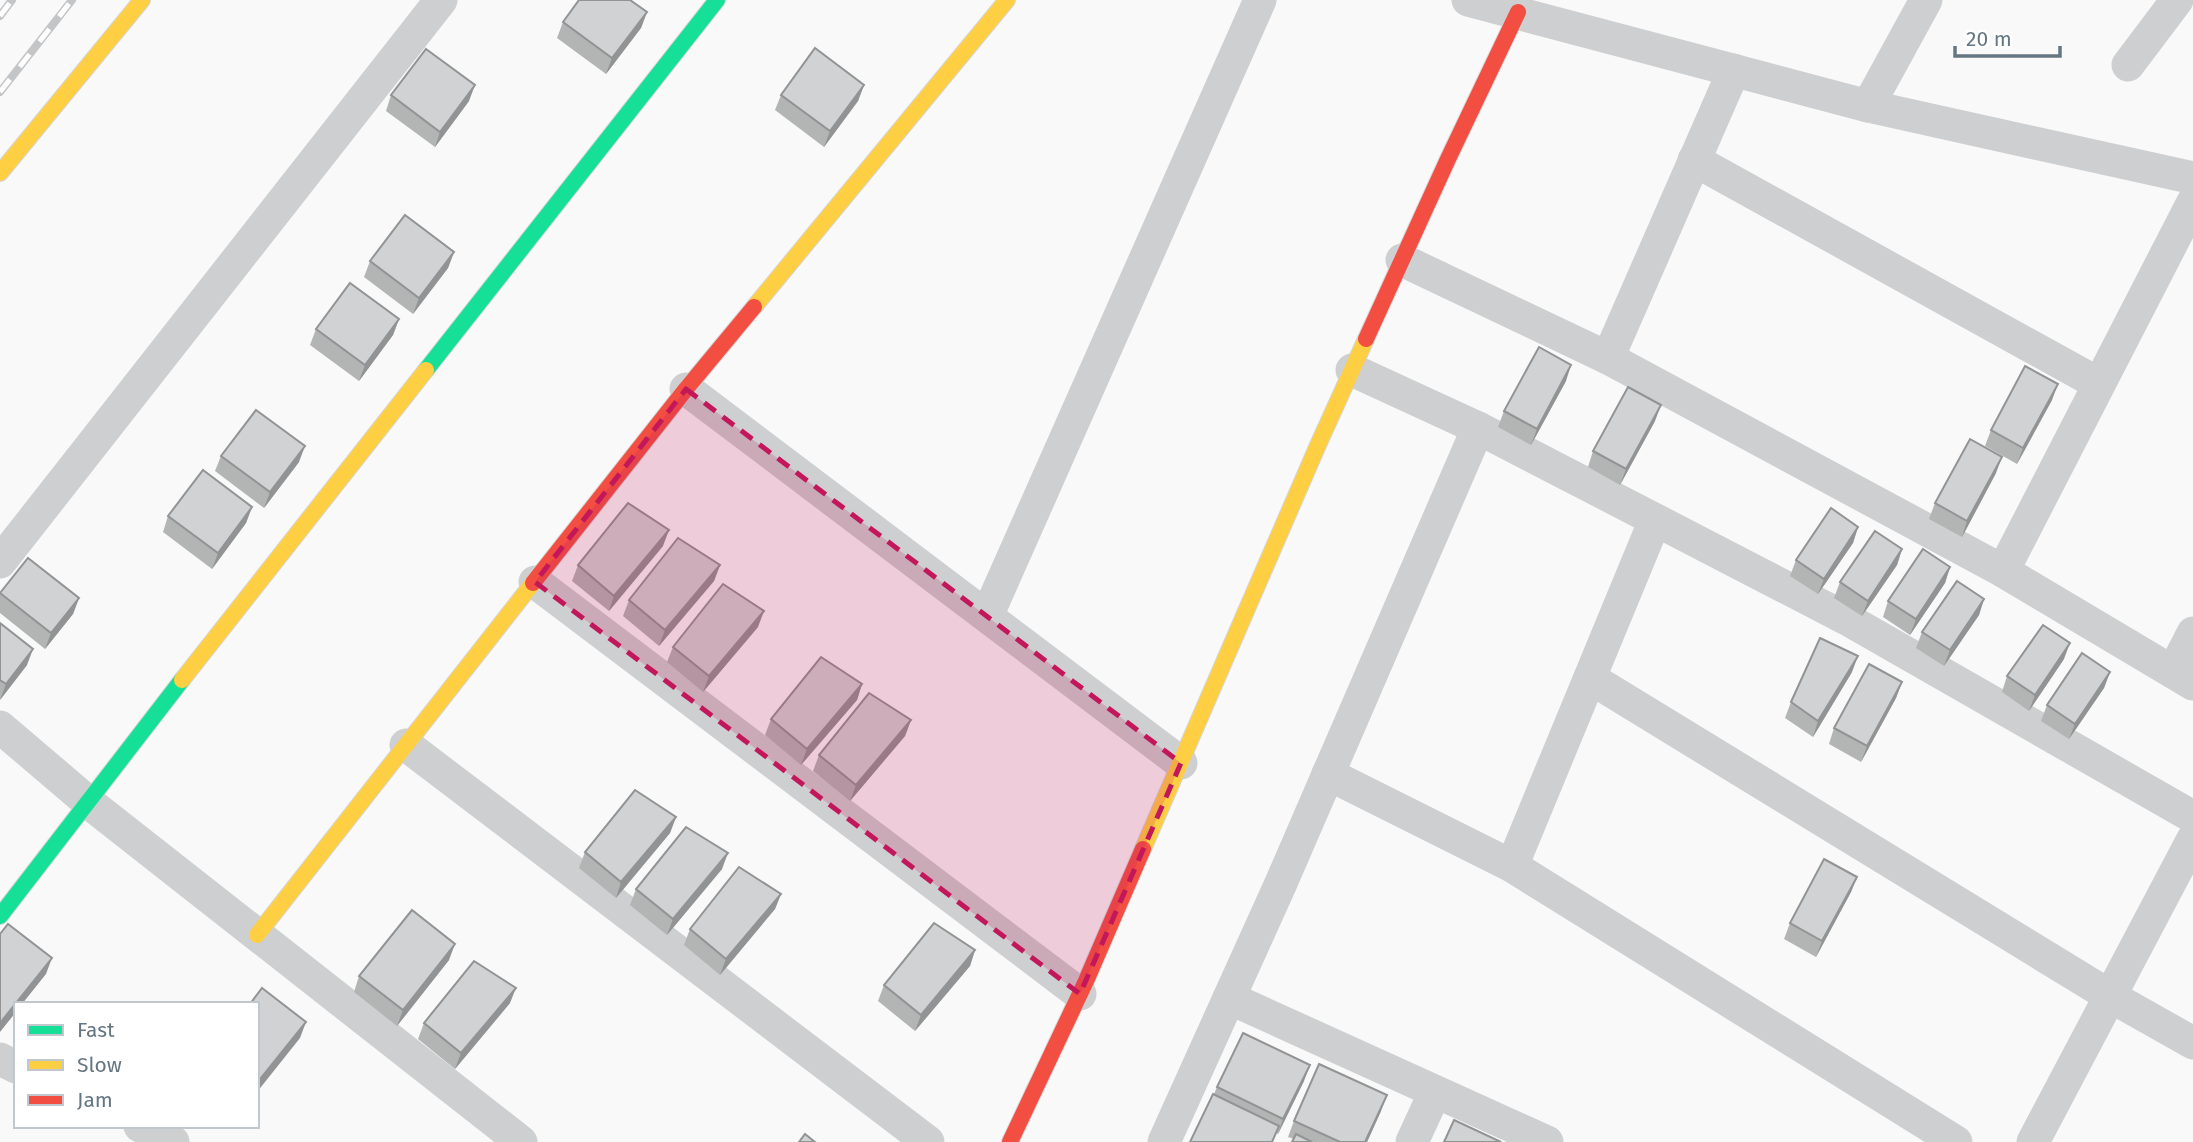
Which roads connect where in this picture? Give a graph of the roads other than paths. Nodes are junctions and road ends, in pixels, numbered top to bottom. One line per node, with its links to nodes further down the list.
1 (142, 0): 14 (street)
2 (441, 0): 24 (street)
3 (717, 0): 35 (street)
4 (1007, 0): 21 (street)
5 (1260, 0): 27 (street)
6 (1468, 0): 9 (street)
7 (1926, 0): 12 (street)
8 (2177, 0): 10 (street)
9 (1518, 12): 11 (street); 17 (street)
10 (2128, 65)
11 (1734, 70): 12 (street); 13 (street)
12 (1868, 106): 15 (street)
13 (1694, 160): 18 (street); 20 (street)
14 (0, 173)
15 (2193, 178)
16 (2193, 202): 20 (street)
17 (1402, 260): 18 (street); 19 (street)
18 (1608, 358): 25 (street)
19 (1352, 370): 22 (street); 33 (street)
20 (2099, 384): 25 (street)
21 (686, 389): 26 (street); 27 (street)
22 (1478, 428): 23 (street); 34 (street)
23 (1656, 520): 29 (street); 36 (street)
24 (0, 562)
25 (2003, 571): 30 (street)
26 (535, 582): 32 (street); 41 (street)
27 (987, 616): 33 (street)
28 (2193, 633): 30 (street)
29 (1590, 678): 38 (street); 42 (street)
30 (2183, 678)
31 (0, 727): 35 (street)
32 (406, 746): 40 (street); 49 (street)
33 (1181, 763): 41 (street)
34 (1328, 775): 38 (street); 43 (street)
35 (88, 802): 39 (street); 40 (street)
36 (2193, 817)
37 (2193, 839): 42 (street)
38 (1512, 866): 54 (street)
39 (0, 916)
40 (257, 935): 48 (street)
41 (1080, 994): 50 (street)
42 (2110, 996): 44 (street); 55 (street)
43 (1229, 999): 45 (street); 51 (street)
44 (2193, 1043)
45 (1435, 1092): 52 (street); 53 (street)
46 (144, 1128): 47 (street)
47 (173, 1142)
48 (521, 1142)
49 (928, 1142)
50 (1010, 1142)
51 (1164, 1142)
52 (1412, 1142)
53 (1547, 1142)
54 (1956, 1142)
55 (2033, 1142)

